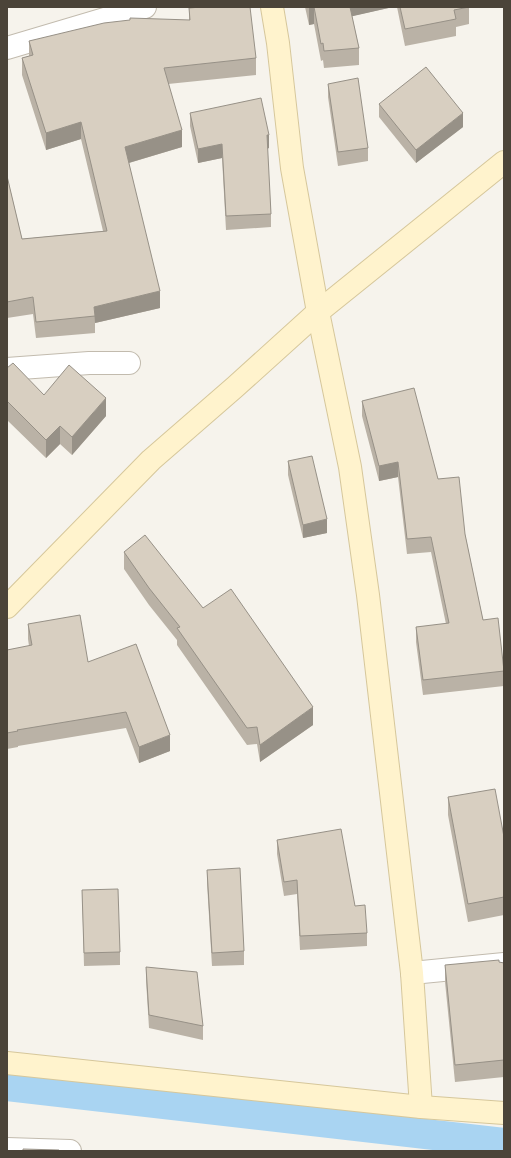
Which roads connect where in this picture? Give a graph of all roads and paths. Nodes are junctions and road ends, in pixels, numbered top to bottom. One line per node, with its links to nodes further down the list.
1 (145, 7): 3 (street)
2 (272, 7): 5 (street)
3 (7, 48)
4 (504, 162): 5 (street)
5 (318, 312): 8 (street); 10 (street)
6 (129, 363): 7 (street)
7 (7, 369)
8 (7, 607)
9 (504, 964): 10 (street)
10 (412, 973): 12 (street)
11 (7, 1064): 12 (street)
12 (421, 1107): 13 (street)
13 (504, 1113)
14 (7, 1149): 15 (street)
15 (70, 1151)

